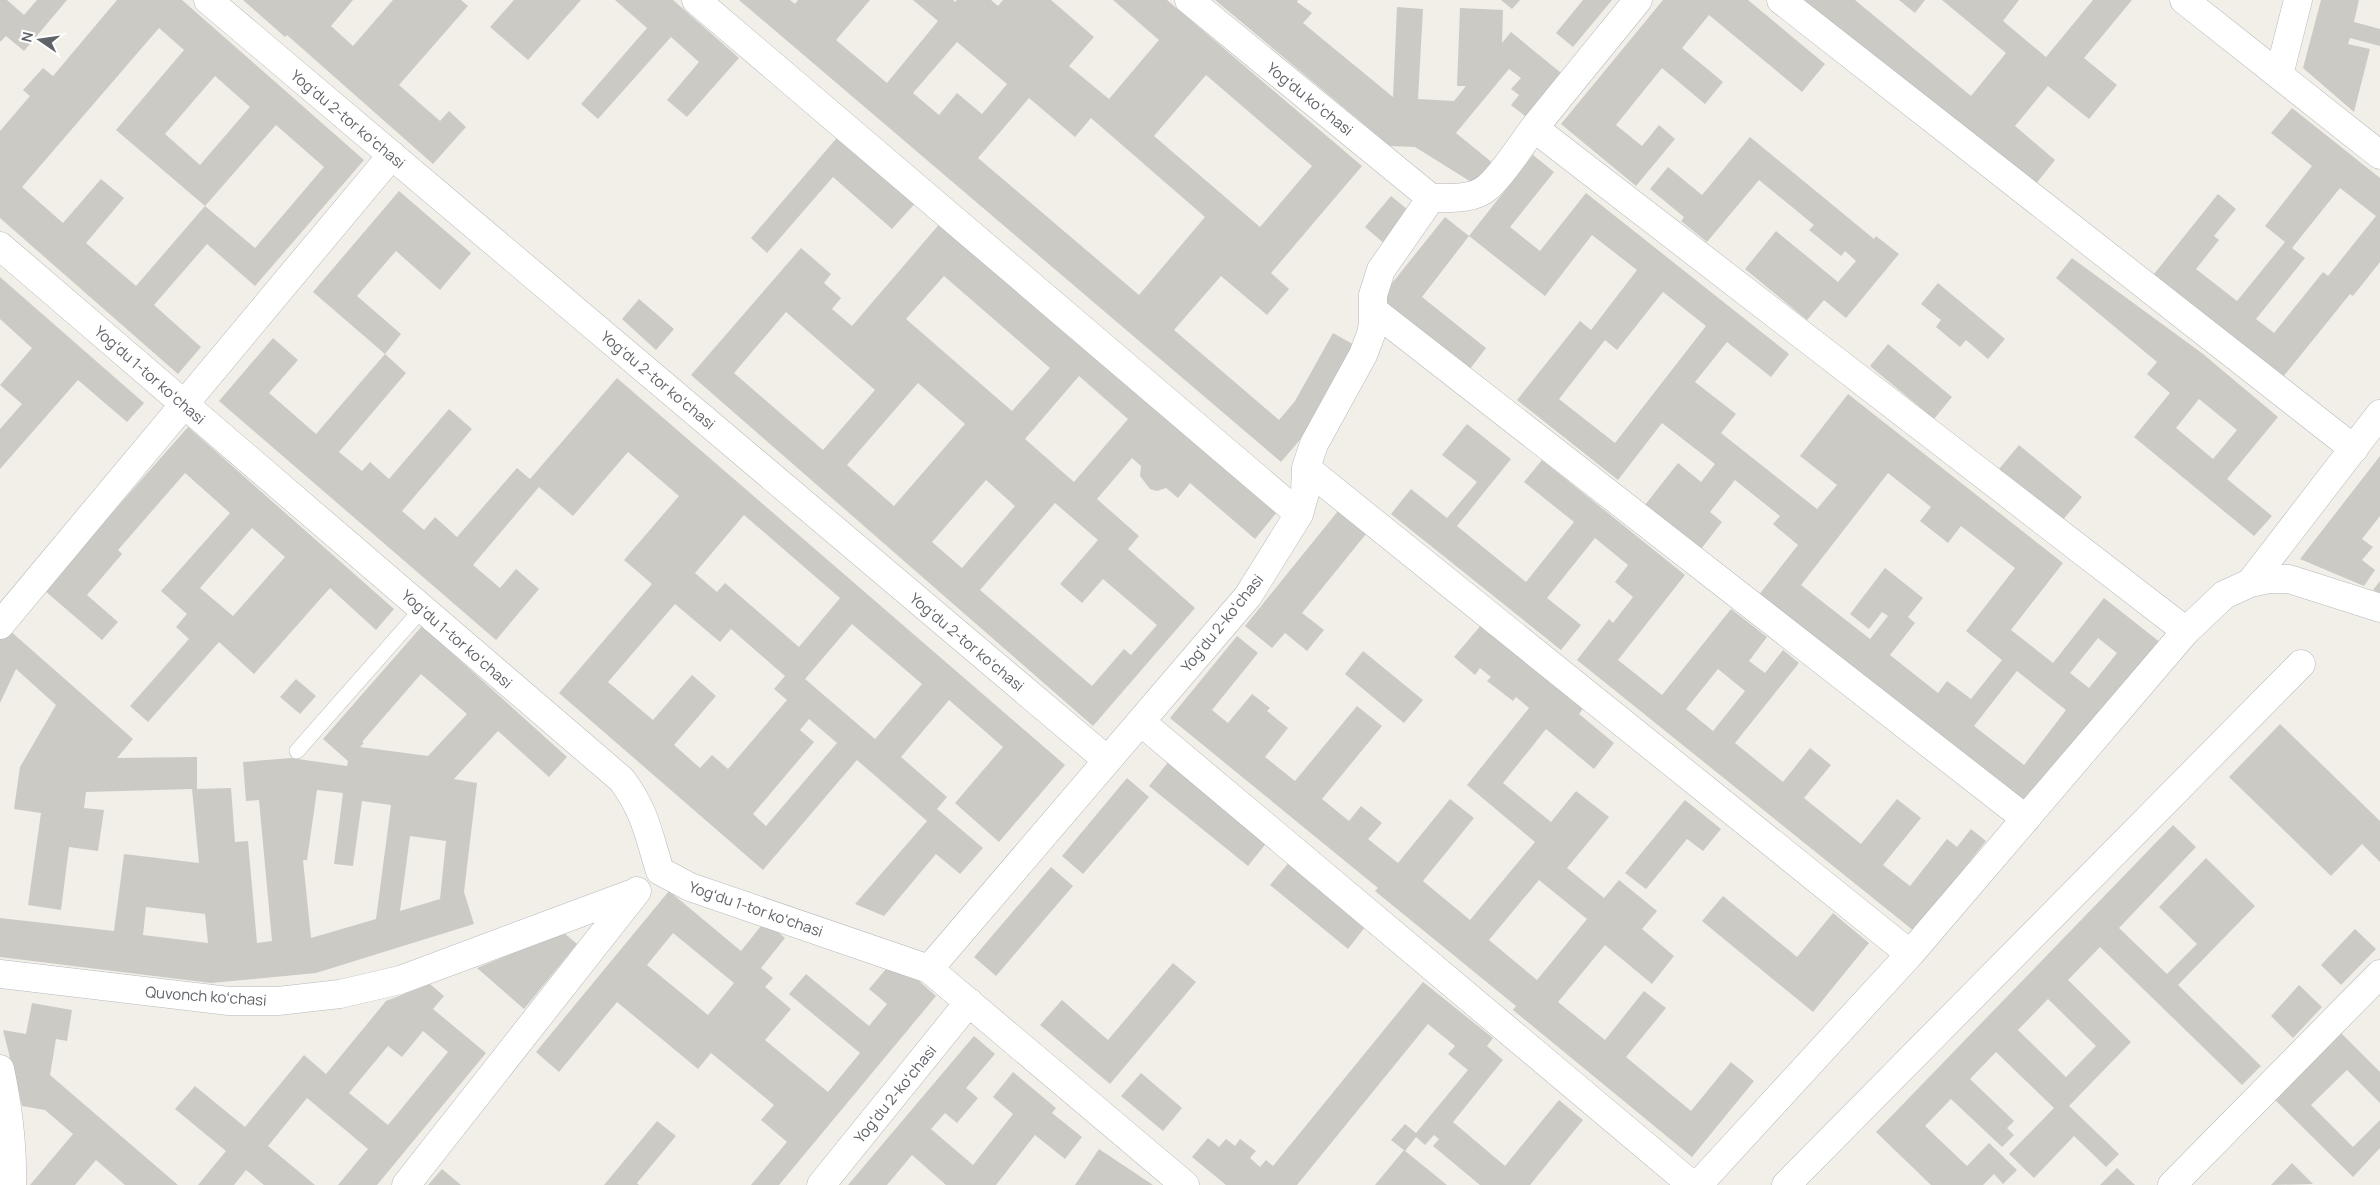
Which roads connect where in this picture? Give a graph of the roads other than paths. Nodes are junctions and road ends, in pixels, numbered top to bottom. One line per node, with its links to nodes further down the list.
1 (208, 0): 10 (street, Yogʻdu 2-tor koʻchasi)
2 (696, 0): 19 (street)
3 (1189, 0): 12 (street, Yogʻdu koʻchasi)
4 (1638, 0): 9 (street)
5 (1781, 0): 17 (street)
6 (2184, 0): 8 (street)
7 (2298, 0): 8 (street)
8 (2279, 75): 11 (street)
9 (1534, 128): 12 (street); 24 (street)
10 (392, 155): 15 (street); 28 (street, Yogʻdu 2-tor koʻchasi)
11 (2380, 156)
12 (1431, 198): 14 (street, Yogʻdu 2-koʻchasi)
13 (0, 246): 15 (street, Yogʻdu 1-tor koʻchasi)
14 (1372, 310): 18 (street, Yogʻdu 2-koʻchasi); 29 (street)
15 (184, 405): 22 (street, Yogʻdu 1-tor koʻchasi); 23 (street)
16 (2380, 414): 17 (street)
17 (2354, 449): 20 (street)
18 (1306, 468): 19 (street, Yogʻdu 2-koʻchasi); 32 (street)
19 (1299, 514): 26 (street, Yogʻdu 2-koʻchasi)
20 (2250, 582): 21 (street); 24 (street)
21 (2380, 608)
22 (422, 609): 27 (lane); 30 (street, Yogʻdu 1-tor koʻchasi)
23 (0, 625)
24 (2186, 631): 29 (street)
25 (2301, 664): 44 (street)
26 (1140, 722): 28 (street, Yogʻdu 2-koʻchasi); 42 (street)
27 (297, 750)
28 (1107, 760): 33 (street, Yogʻdu 2-koʻchasi)
29 (2026, 819): 32 (street)
30 (660, 871): 31 (street); 33 (street, Yogʻdu 1-tor koʻchasi)
31 (636, 892): 34 (street, Quvonch koʻchasi); 39 (street)
32 (1910, 954): 43 (street)
33 (929, 969): 36 (street)
34 (0, 974)
35 (2380, 974): 45 (street)
36 (969, 1002): 40 (street, Yogʻdu 2-koʻchasi); 41 (street)
37 (0, 1069): 38 (street)
38 (12, 1185)
39 (406, 1185)
40 (821, 1185)
41 (1185, 1185)
42 (1692, 1185)
43 (1698, 1185)
44 (1786, 1185)
45 (2172, 1185)

